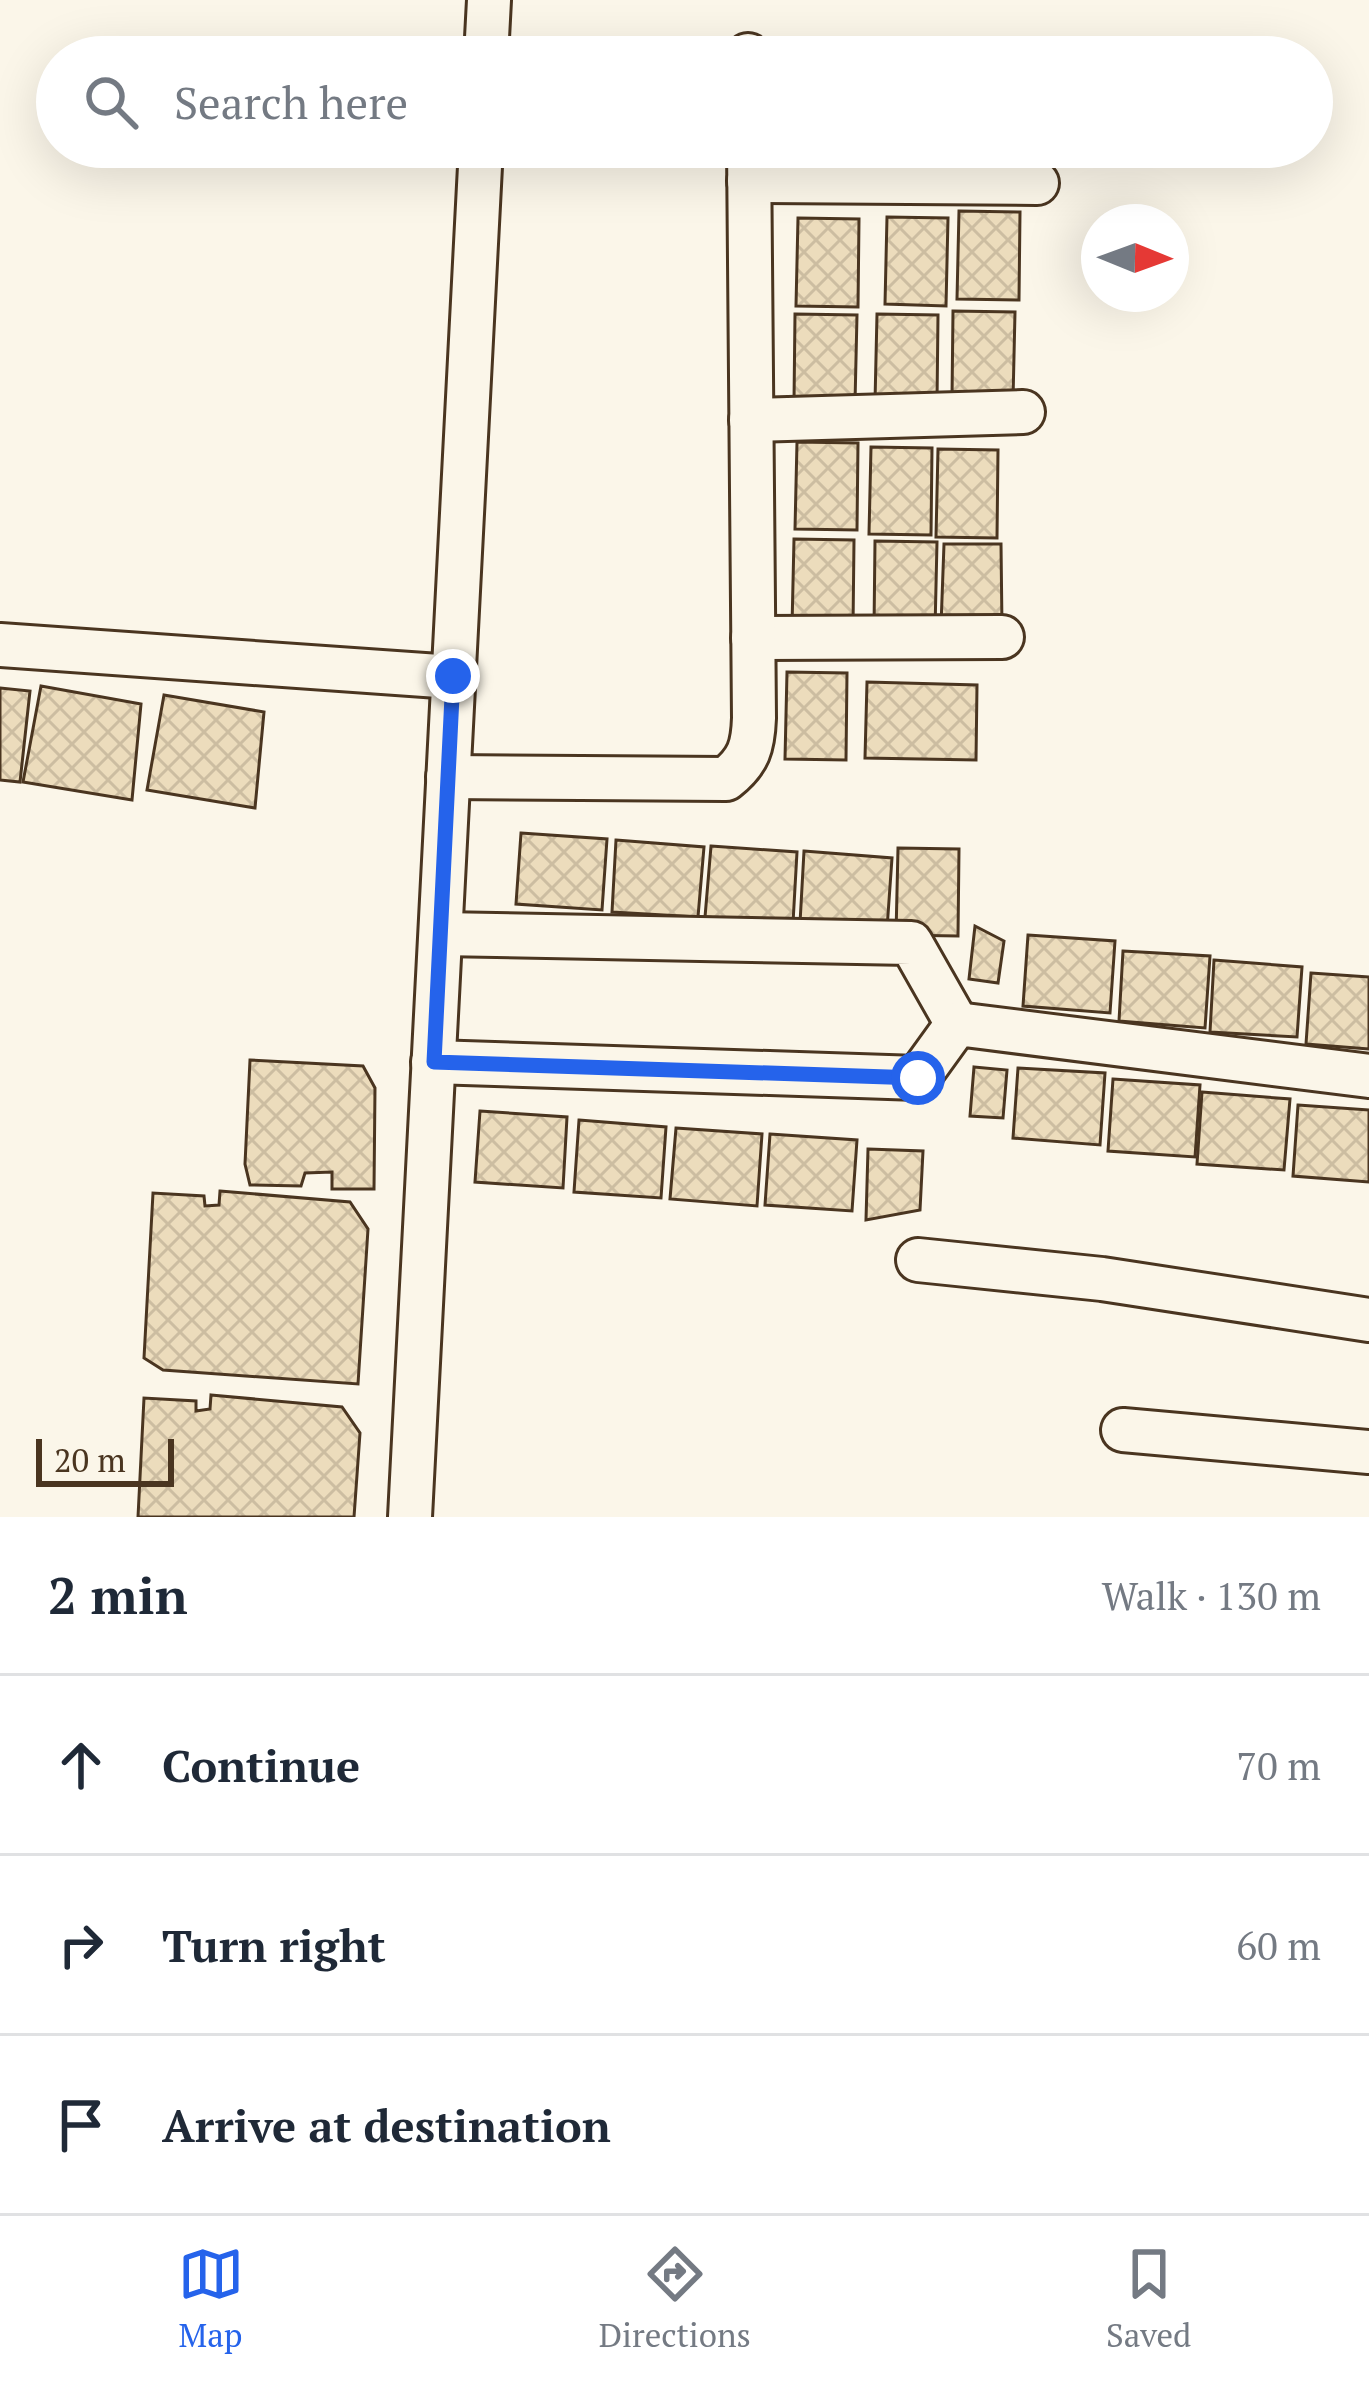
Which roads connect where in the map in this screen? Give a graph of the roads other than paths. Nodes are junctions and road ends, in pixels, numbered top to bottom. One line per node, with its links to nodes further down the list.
1 (488, 0): 2 (street)
2 (487, 36)
3 (480, 168): 12 (street)
4 (749, 168): 8 (street)
5 (810, 168): 6 (street)
6 (1037, 183)
7 (1023, 412): 8 (street)
8 (751, 420): 10 (street)
9 (1002, 637): 10 (street)
10 (753, 638): 13 (street)
11 (0, 645): 12 (street)
12 (453, 676): 13 (street)
13 (448, 777): 14 (street)
14 (441, 934): 15 (street); 16 (street)
15 (957, 1024): 16 (street); 17 (street)
16 (434, 1062): 22 (street)
17 (1369, 1076)
18 (918, 1260): 19 (street)
19 (1369, 1320)
20 (1123, 1430): 21 (street)
21 (1369, 1452)
22 (410, 1517)

